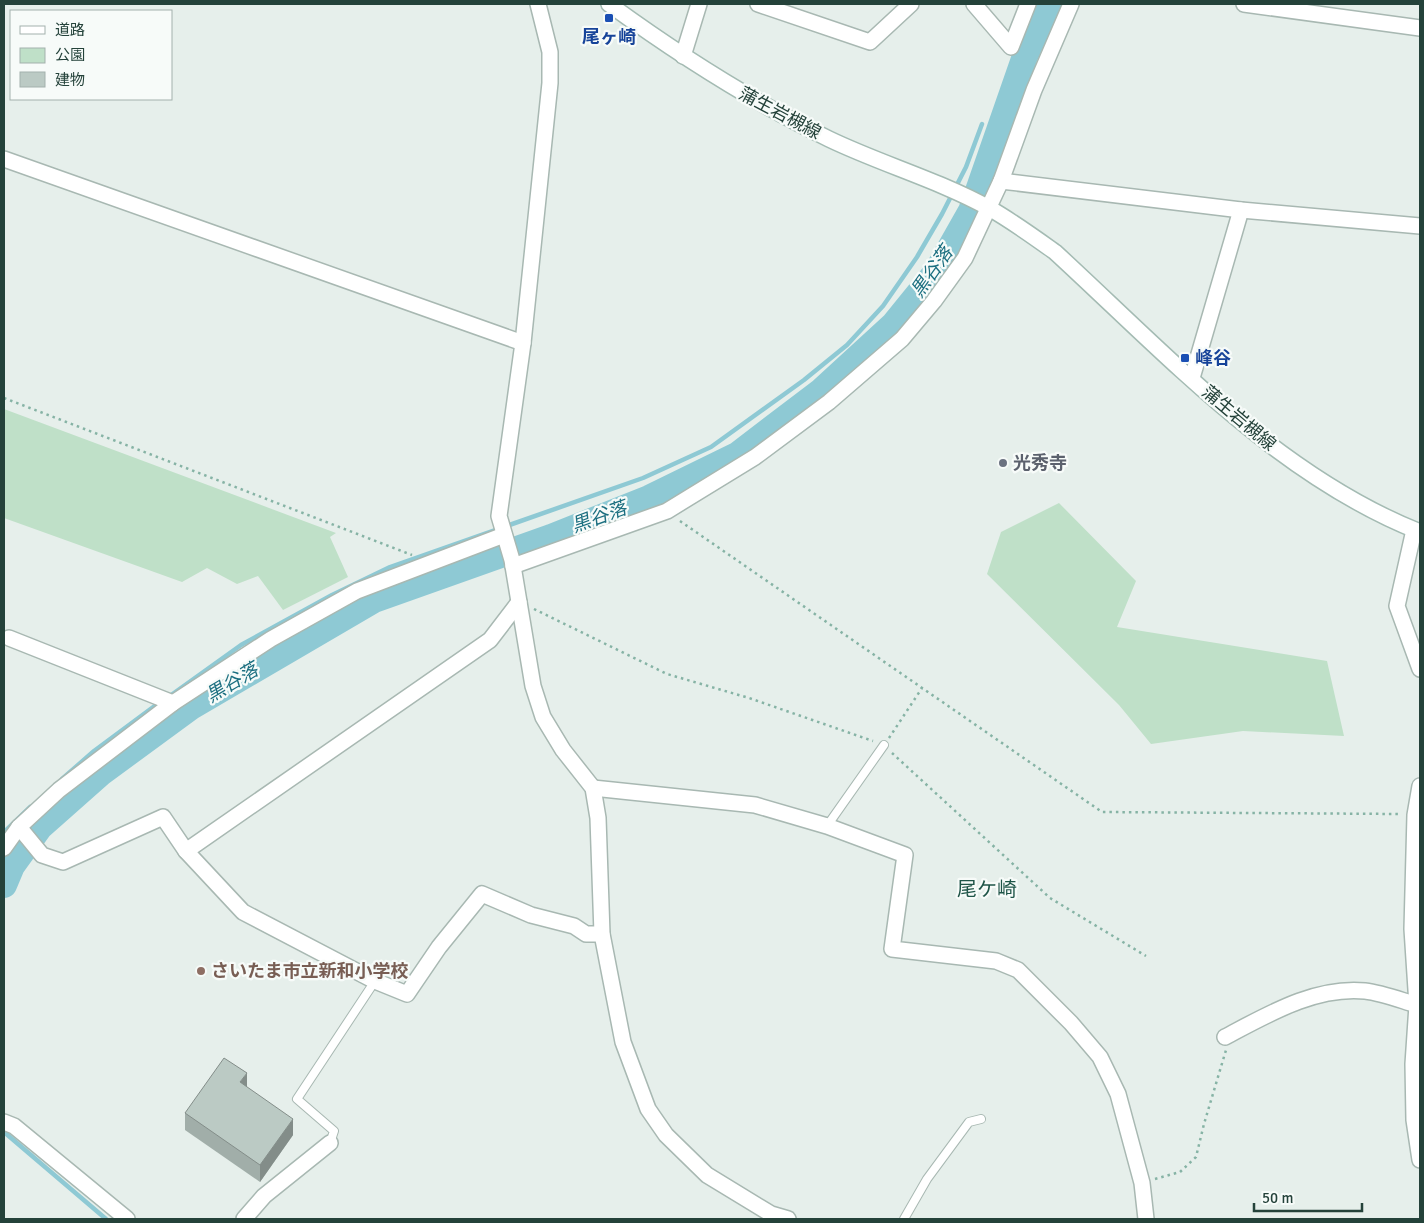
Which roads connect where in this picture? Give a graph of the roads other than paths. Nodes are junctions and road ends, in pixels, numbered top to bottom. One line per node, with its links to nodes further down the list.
1 (538, 4): 17 (street)
2 (609, 4): 11 (street, 蒲生岩槻線)
3 (699, 4): 11 (street)
4 (758, 4): 5 (street)
5 (912, 4)
6 (974, 4): 7 (street)
7 (1028, 4)
8 (1071, 4): 13 (street)
9 (1244, 4): 10 (street)
10 (1420, 28)
11 (683, 56): 14 (street, 蒲生岩槻線)
12 (4, 158): 17 (street)
13 (1001, 181): 14 (street); 15 (street)
14 (985, 206): 18 (street, 蒲生岩槻線); 21 (street)
15 (1241, 210): 16 (street); 18 (street)
16 (1420, 226)
17 (523, 343): 20 (street)
18 (1192, 378): 19 (street, 蒲生岩槻線)
19 (1417, 531): 24 (street)
20 (505, 539): 21 (street); 25 (street)
21 (513, 563): 22 (street)
22 (519, 602): 28 (street); 32 (street)
23 (8, 638): 25 (street)
24 (1420, 669)
25 (173, 703): 30 (street)
26 (884, 745): 29 (lane)
27 (1420, 786): 35 (street)
28 (593, 788): 29 (street); 33 (street)
29 (827, 826): 46 (street)
30 (19, 827): 31 (street); 32 (street)
31 (4, 848)
32 (186, 851): 34 (street)
33 (602, 934): 34 (street); 41 (street)
34 (375, 981): 39 (lane)
35 (1417, 1005): 36 (street); 40 (street)
36 (1225, 1037)
37 (981, 1119): 45 (lane)
38 (4, 1122): 42 (street)
39 (330, 1143): 43 (street)
40 (1420, 1160)
41 (770, 1217): 44 (street)
42 (127, 1219)
43 (244, 1219)
44 (788, 1219)
45 (904, 1219)
46 (1146, 1219)

